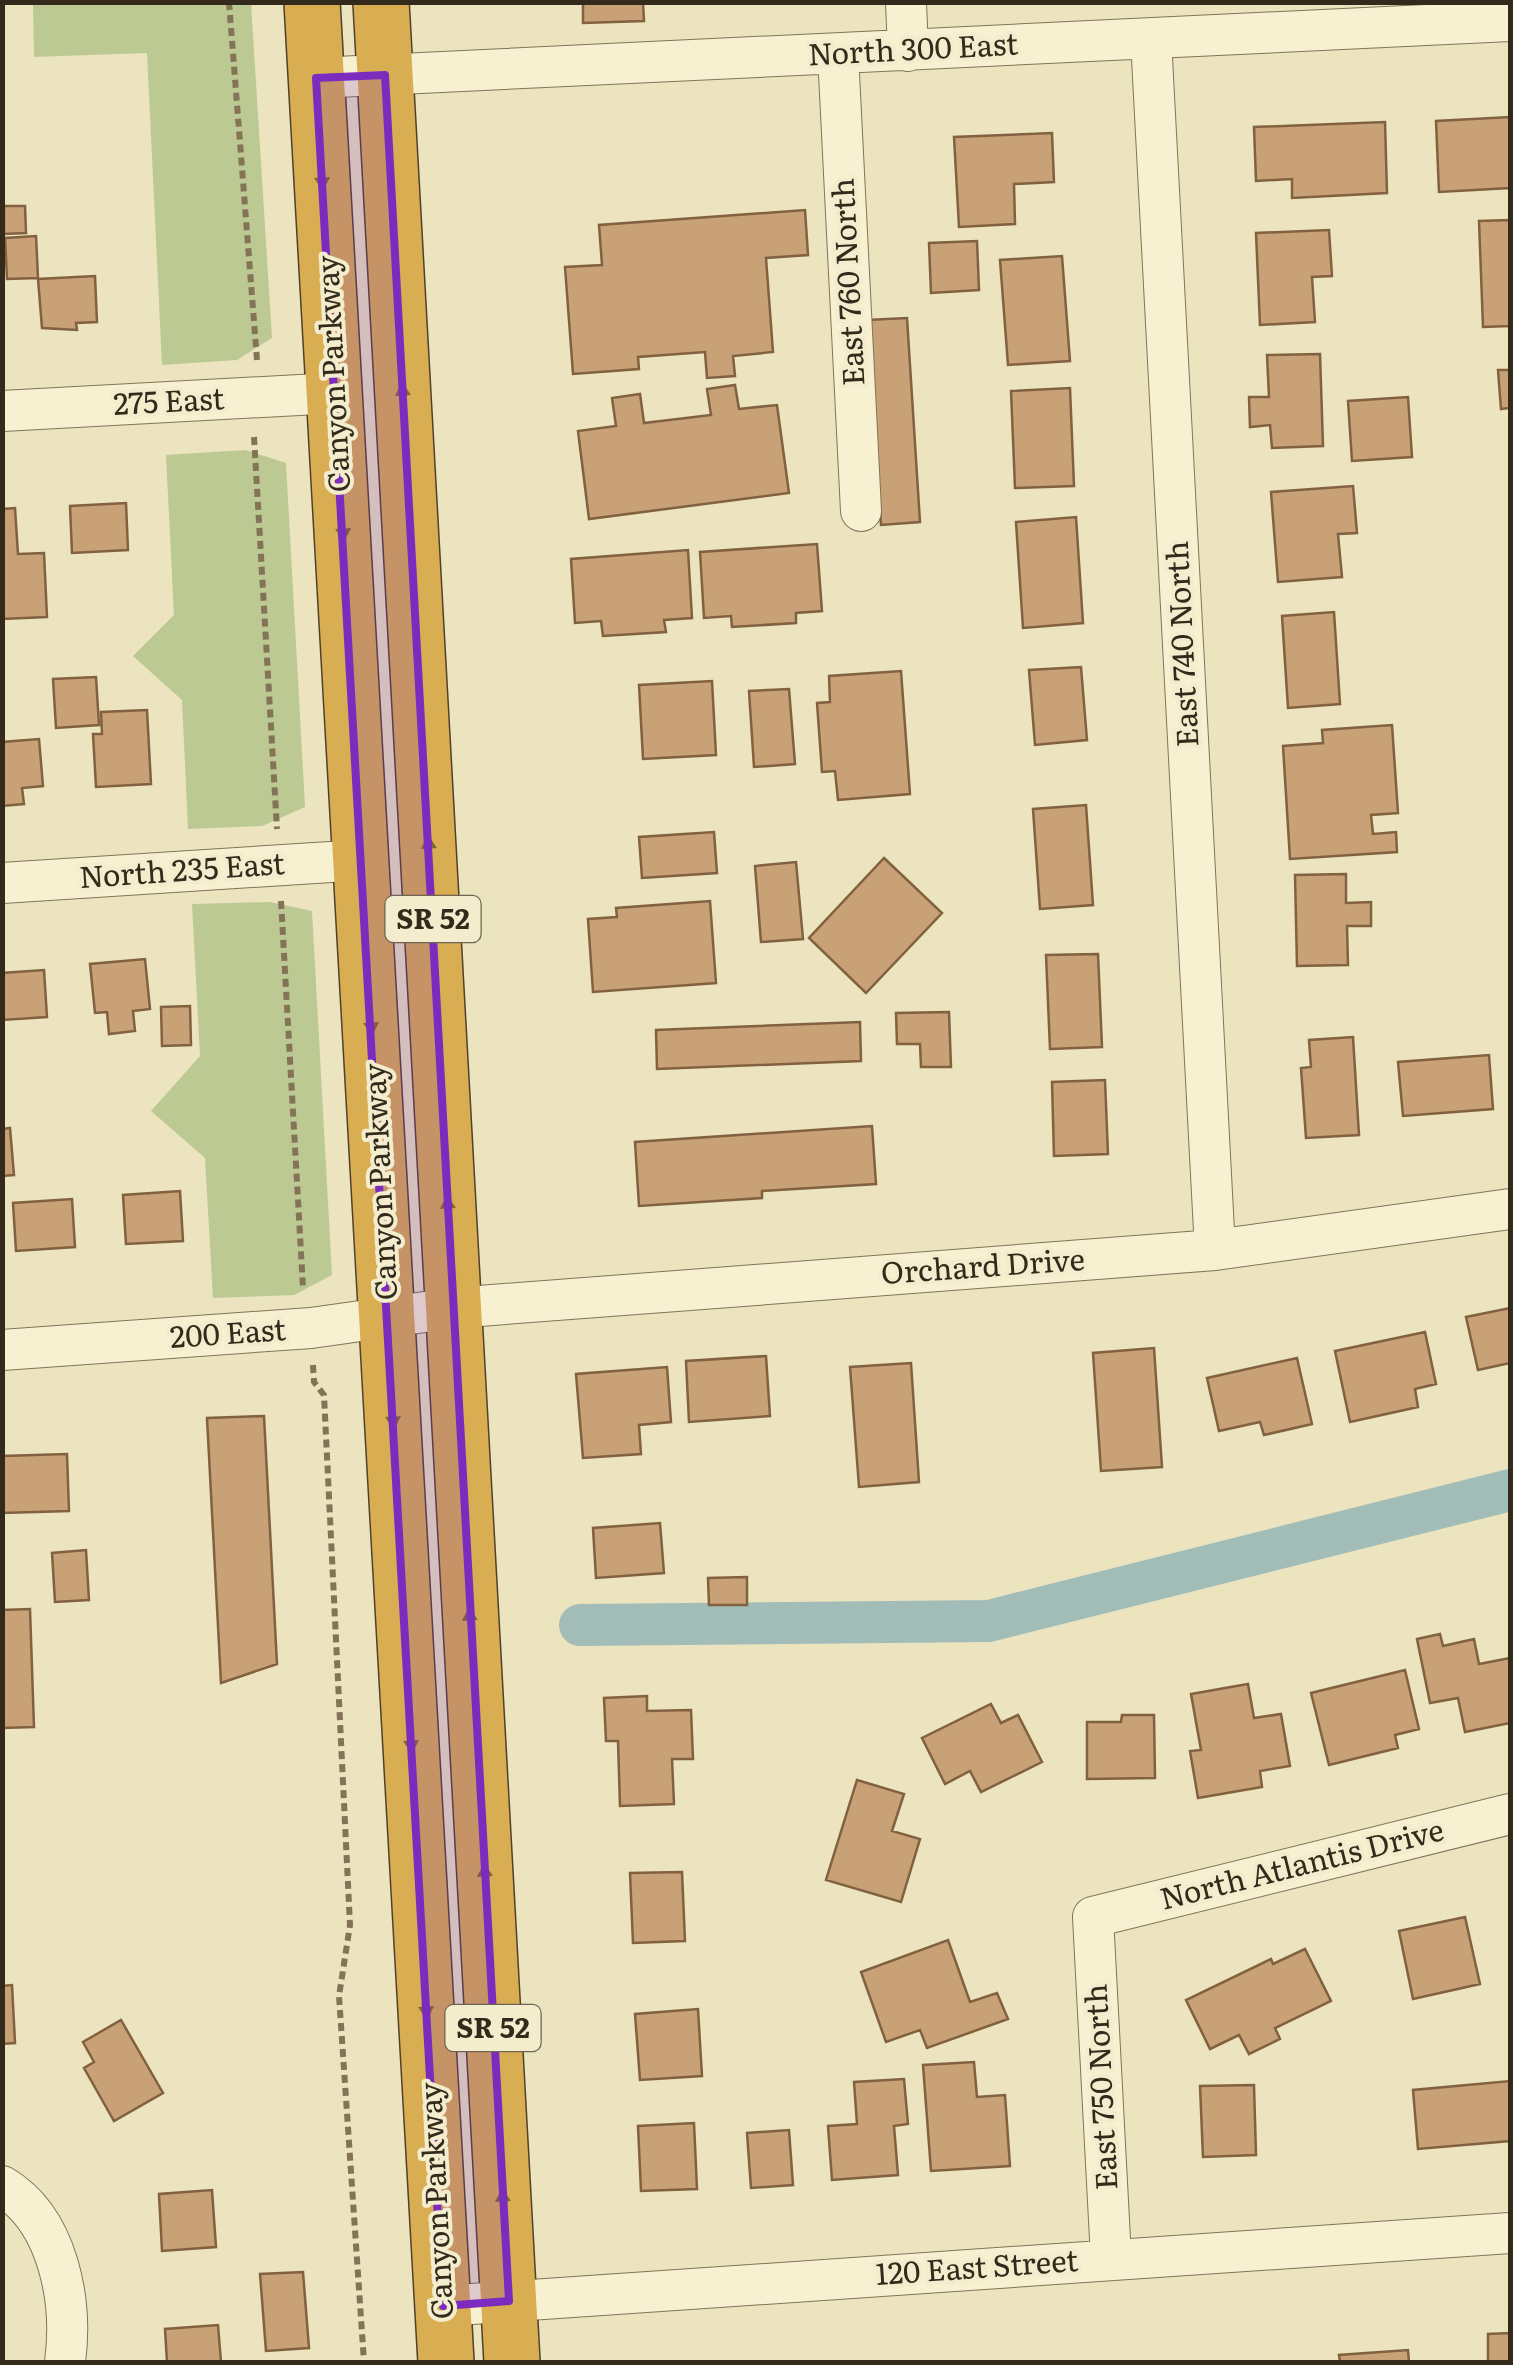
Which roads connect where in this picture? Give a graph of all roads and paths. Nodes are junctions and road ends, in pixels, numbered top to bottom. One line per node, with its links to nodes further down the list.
1 (229, 2): 12 (path)
2 (312, 2): 11 (highway, Canyon Parkway / SR 52)
3 (381, 2): 10 (highway, SR 52)
4 (906, 2): 8 (street)
5 (1432, 14): 6 (street, North 300 East); 7 (street, North 300 East)
6 (1510, 21)
7 (1152, 39): 8 (street, North 300 East); 22 (street, East 740 North)
8 (908, 51): 9 (street, North 300 East)
9 (838, 54): 10 (street, North 300 East); 16 (street, East 760 North)
10 (385, 75): 11 (street, North 300 East); 24 (highway, SR 52, one-way to 10)
11 (316, 78): 13 (highway, Canyon Parkway / SR 52, one-way to 13)
12 (256, 354)
13 (336, 393): 14 (street, 275 East); 18 (highway, Canyon Parkway / SR 52, one-way to 18)
14 (2, 411)
15 (252, 446): 17 (path)
16 (861, 511)
17 (277, 830)
18 (362, 860): 19 (street, North 235 East); 25 (highway, Canyon Parkway / SR 52, one-way to 25)
19 (2, 883)
20 (281, 895): 23 (path)
21 (1510, 1209): 22 (street, Orchard Drive)
22 (1215, 1250): 24 (street, Orchard Drive)
23 (303, 1297)
24 (453, 1308): 25 (street, 200 East); 33 (highway, SR 52, one-way to 24)
25 (388, 1316): 26 (street, 200 East); 34 (highway, Canyon Parkway / SR 52, one-way to 34)
26 (2, 1350)
27 (314, 1382): 36 (path)
28 (1510, 1814): 29 (street, North Atlantis Drive)
29 (1093, 1917): 32 (street, East 750 North)
30 (2, 2186): 35 (street)
31 (1510, 2233): 32 (street, 120 East Street)
32 (1111, 2258): 33 (street, 120 East Street)
33 (509, 2301): 34 (street, 120 East Street); 38 (highway, SR 52)
34 (443, 2306): 37 (highway, Canyon Parkway / SR 52)
35 (65, 2362)
36 (364, 2362)
37 (446, 2362)
38 (512, 2362)

